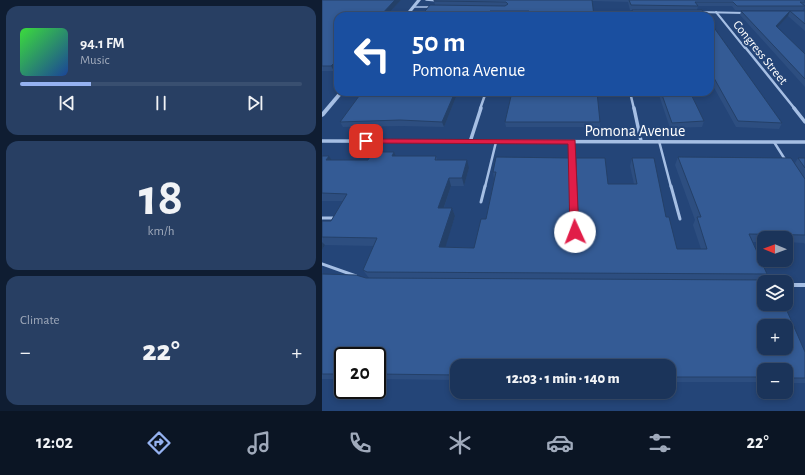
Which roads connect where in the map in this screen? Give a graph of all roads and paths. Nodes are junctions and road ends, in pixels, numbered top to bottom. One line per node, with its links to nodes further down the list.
1 (419, 0): 5 (street)
2 (426, 0): 3 (lane)
3 (442, 1)
4 (437, 7): 5 (lane)
5 (413, 8): 6 (street)
6 (410, 12)
7 (694, 12): 8 (street)
8 (716, 12): 9 (street); 14 (street, Congress Street)
9 (746, 13)
10 (339, 96): 13 (street)
11 (485, 96): 18 (street)
12 (631, 96): 16 (street)
13 (322, 115)
14 (805, 122)
15 (322, 141): 18 (street, Pomona Avenue)
16 (641, 141): 17 (street, Pomona Avenue); 20 (street, Pomona Avenue)
17 (658, 141): 21 (street, Pomona Avenue); 27 (lane)
18 (470, 142): 19 (street, Pomona Avenue)
19 (496, 142): 20 (street, Pomona Avenue); 24 (lane)
20 (572, 142): 28 (lane)
21 (774, 142): 22 (street, Pomona Avenue); 23 (lane)
22 (805, 142)
23 (790, 166)
24 (481, 202)
25 (322, 218): 26 (lane)
26 (334, 218)
27 (680, 219)
28 (575, 232)
29 (322, 264): 30 (lane)
30 (359, 277)
31 (793, 285): 32 (lane)
32 (805, 285)

